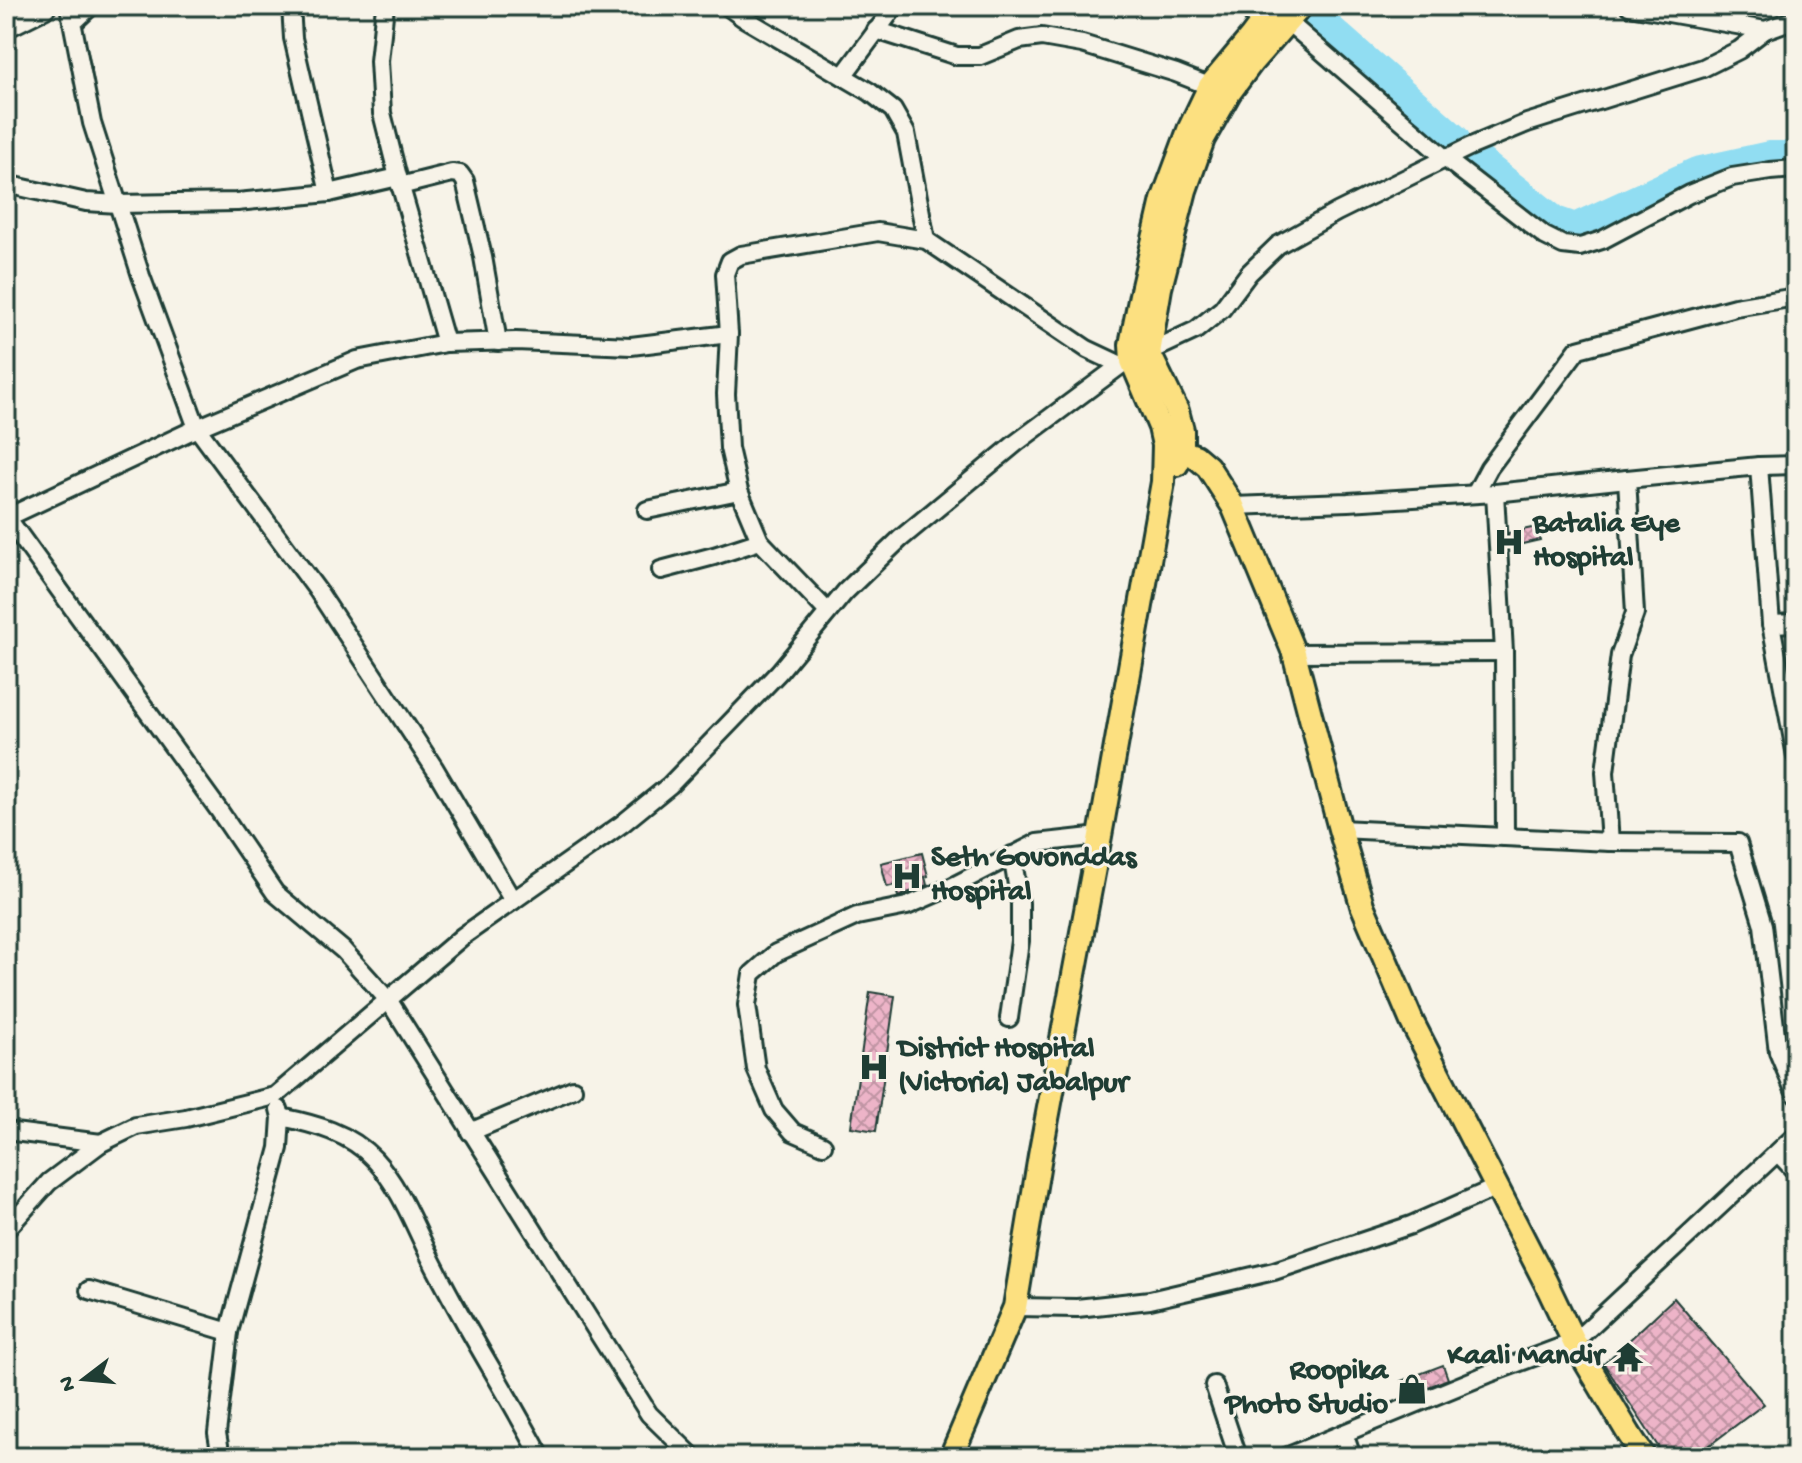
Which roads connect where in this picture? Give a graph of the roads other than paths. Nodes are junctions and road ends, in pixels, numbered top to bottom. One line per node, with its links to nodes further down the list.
1 (48, 6): 13 (street)
2 (69, 6): 12 (street)
3 (91, 6): 12 (street)
4 (291, 6): 22 (street)
5 (385, 6): 20 (street)
6 (727, 6): 16 (street)
7 (895, 6): 14 (street)
8 (1245, 6): 10 (street)
9 (1629, 6): 15 (street)
10 (1281, 14): 17 (main road); 18 (street)
11 (1796, 19): 15 (street)
12 (73, 23): 23 (street)
13 (6, 29)
14 (876, 30): 16 (street); 17 (street)
15 (1765, 30): 18 (street)
16 (843, 76): 24 (street)
17 (1220, 90): 29 (main road)
18 (1446, 159): 19 (street); 29 (street)
19 (1796, 169)
20 (399, 182): 22 (street); 27 (street); 28 (street)
21 (6, 184): 23 (street)
22 (329, 193): 23 (street)
23 (118, 204): 30 (street)
24 (926, 240): 26 (street); 29 (street)
25 (1796, 297): 37 (street)
26 (729, 334): 27 (street); 35 (street)
27 (498, 342): 28 (street)
28 (446, 343): 30 (street)
29 (1134, 360): 31 (main road); 43 (street)
30 (197, 428): 40 (street); 54 (street)
31 (1173, 448): 38 (main road); 50 (main road)
32 (1796, 465): 33 (street)
33 (1759, 466): 34 (street); 45 (street)
34 (1627, 479): 36 (street); 52 (street)
35 (739, 491): 39 (street); 41 (street)
36 (1495, 493): 37 (street); 46 (street)
37 (1475, 494): 38 (street)
38 (1233, 506): 47 (main road)
39 (647, 510)
40 (6, 517): 55 (street)
41 (760, 541): 42 (street); 43 (street)
42 (661, 570)
43 (828, 612): 54 (street)
44 (1796, 623): 45 (street)
45 (1771, 624): 48 (street)
46 (1504, 652): 47 (street); 51 (street)
47 (1294, 653): 49 (main road)
48 (1796, 756)
49 (1340, 829): 51 (street); 68 (main road)
50 (1100, 836): 53 (street); 71 (main road)
51 (1505, 837): 52 (street)
52 (1610, 842): 58 (street)
53 (1012, 855): 56 (street); 65 (street)
54 (513, 901): 55 (street)
55 (389, 1001): 59 (street); 62 (street)
56 (1009, 1018)
57 (573, 1089): 62 (street)
58 (1796, 1095)
59 (275, 1096): 60 (street); 64 (street)
60 (281, 1117): 72 (street); 77 (street)
61 (6, 1131): 64 (street)
62 (470, 1132): 78 (street)
63 (1796, 1135): 66 (street)
64 (101, 1143): 69 (street)
65 (823, 1145)
66 (1778, 1153): 67 (street); 73 (street)
67 (1796, 1172)
68 (1497, 1187): 71 (street); 73 (main road)
69 (6, 1230)
70 (89, 1290): 72 (street)
71 (1015, 1307): 79 (main road)
72 (229, 1332): 76 (street)
73 (1574, 1342): 75 (street); 83 (main road)
74 (1214, 1385): 80 (street)
75 (1344, 1433): 81 (street); 82 (street)
76 (221, 1457)
77 (541, 1457)
78 (693, 1457)
79 (951, 1457)
80 (1238, 1457)
81 (1286, 1457)
82 (1352, 1457)
83 (1644, 1457)

